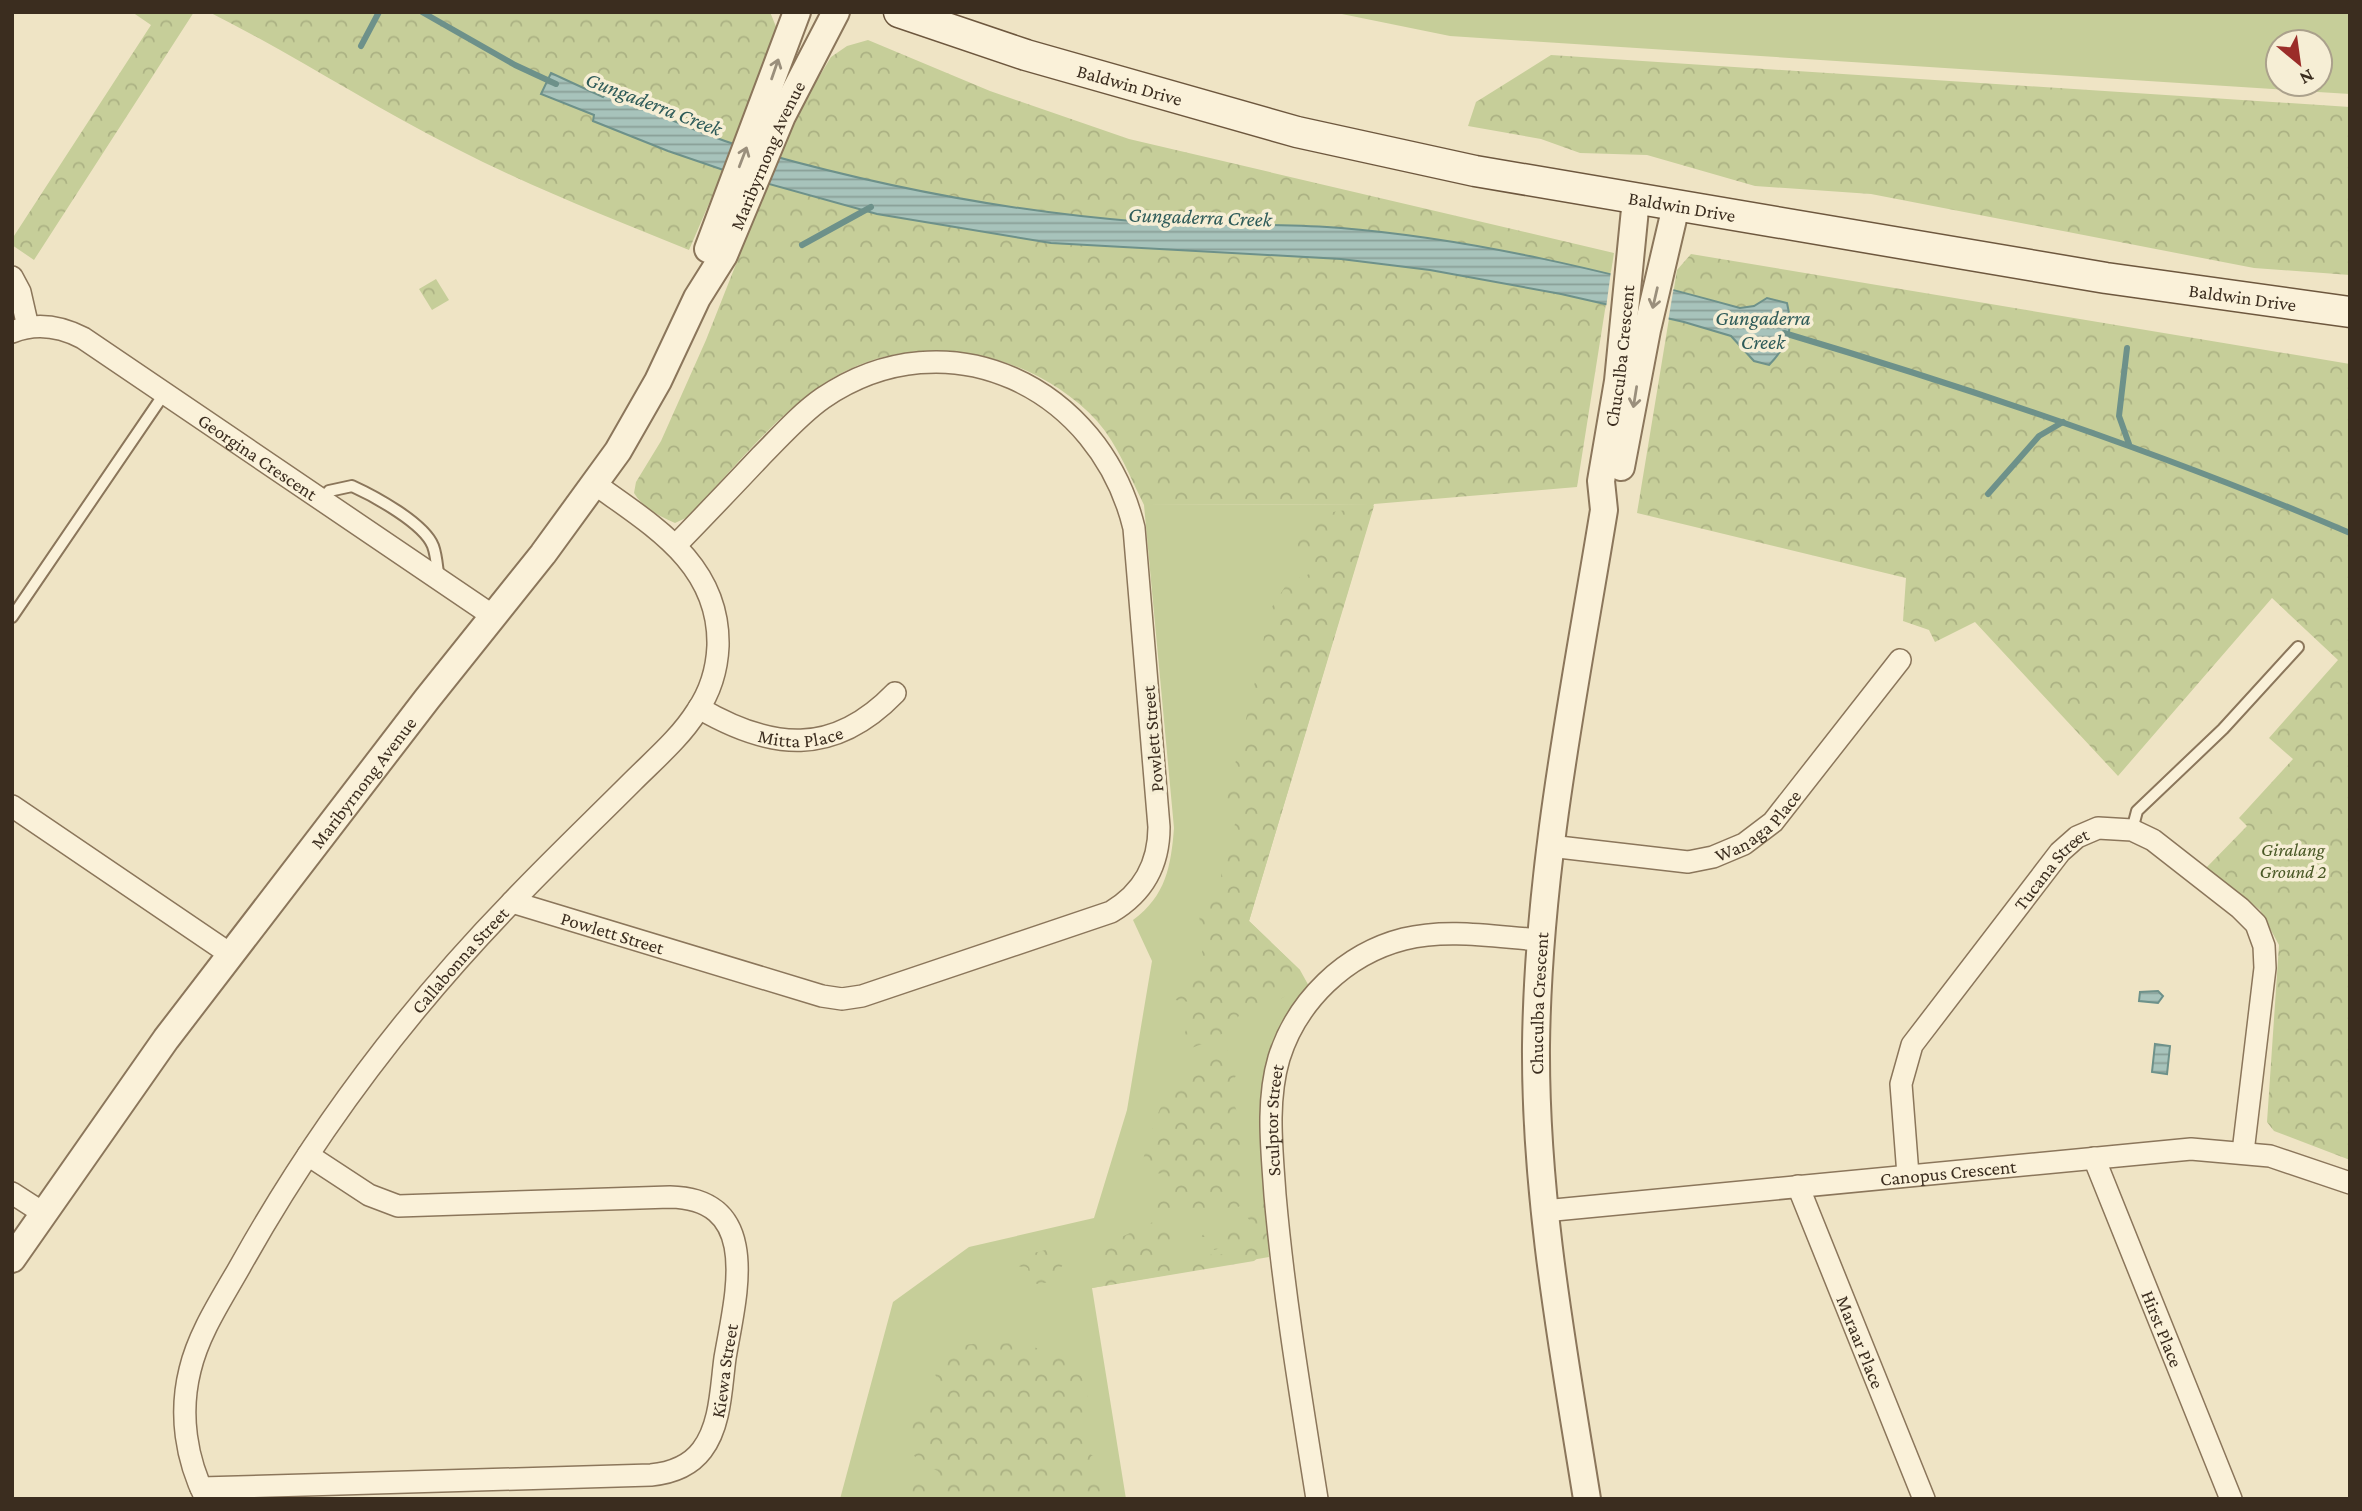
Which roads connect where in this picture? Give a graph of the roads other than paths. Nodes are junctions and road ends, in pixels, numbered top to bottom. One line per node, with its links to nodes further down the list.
1 (797, 12): 6 (street, Maribyrnong Avenue, one-way to 1)
2 (836, 12): 6 (street, Maribyrnong Avenue)
3 (898, 12): 5 (main road, Baldwin Drive)
4 (945, 12): 5 (main road, Baldwin Drive)
5 (1026, 55): 7 (main road, Baldwin Drive)
6 (772, 112): 14 (street, Maribyrnong Avenue)
7 (1636, 198): 8 (main road, Baldwin Drive); 11 (street, Chuculba Crescent)
8 (1676, 206): 10 (main road, Baldwin Drive); 11 (street, Chuculba Crescent, one-way to 11)
9 (12, 277): 12 (street)
10 (2350, 312)
11 (1635, 327): 26 (street, Chuculba Crescent)
12 (20, 330): 13 (street, Georgina Crescent)
13 (164, 394): 15 (street, Georgina Crescent); 19 (lane)
14 (595, 484): 16 (street, Callabonna Street); 18 (street, Maribyrnong Avenue)
15 (321, 500): 17 (street, Georgina Crescent); 17 (lane)
16 (677, 544): 23 (street, Callabonna Street); 27 (street, Powlett Street)
17 (439, 580): 18 (street, Georgina Crescent)
18 (493, 616): 29 (street, Maribyrnong Avenue)
19 (12, 617)
20 (2298, 647): 25 (lane)
21 (1900, 660): 26 (street, Wanaga Place)
22 (895, 694): 23 (street, Mitta Place)
23 (699, 708): 27 (street, Callabonna Street)
24 (12, 806): 29 (street)
25 (2132, 830): 30 (street, Tucana Street); 33 (street, Tucana Street)
26 (1550, 846): 28 (street, Chuculba Crescent)
27 (512, 902): 31 (street, Callabonna Street)
28 (1541, 940): 37 (street, Chuculba Crescent); 41 (street, Sculptor Street)
29 (230, 954): 38 (street, Maribyrnong Avenue)
30 (2243, 1152): 32 (street, Canopus Crescent); 34 (street, Canopus Crescent)
31 (308, 1155): 40 (street, Callabonna Street); 40 (street, Kiewa Street)
32 (2094, 1158): 33 (street, Canopus Crescent); 44 (street, Hirst Place)
33 (1908, 1175): 35 (street, Canopus Crescent)
34 (2350, 1183)
35 (1798, 1186): 37 (street, Canopus Crescent); 43 (street, Maraar Place)
36 (12, 1193): 38 (street)
37 (1544, 1211): 42 (street, Chuculba Crescent)
38 (43, 1213): 39 (street, Maribyrnong Avenue)
39 (12, 1259)
40 (203, 1493)
41 (1317, 1499)
42 (1587, 1499)
43 (1924, 1499)
44 (2231, 1499)

